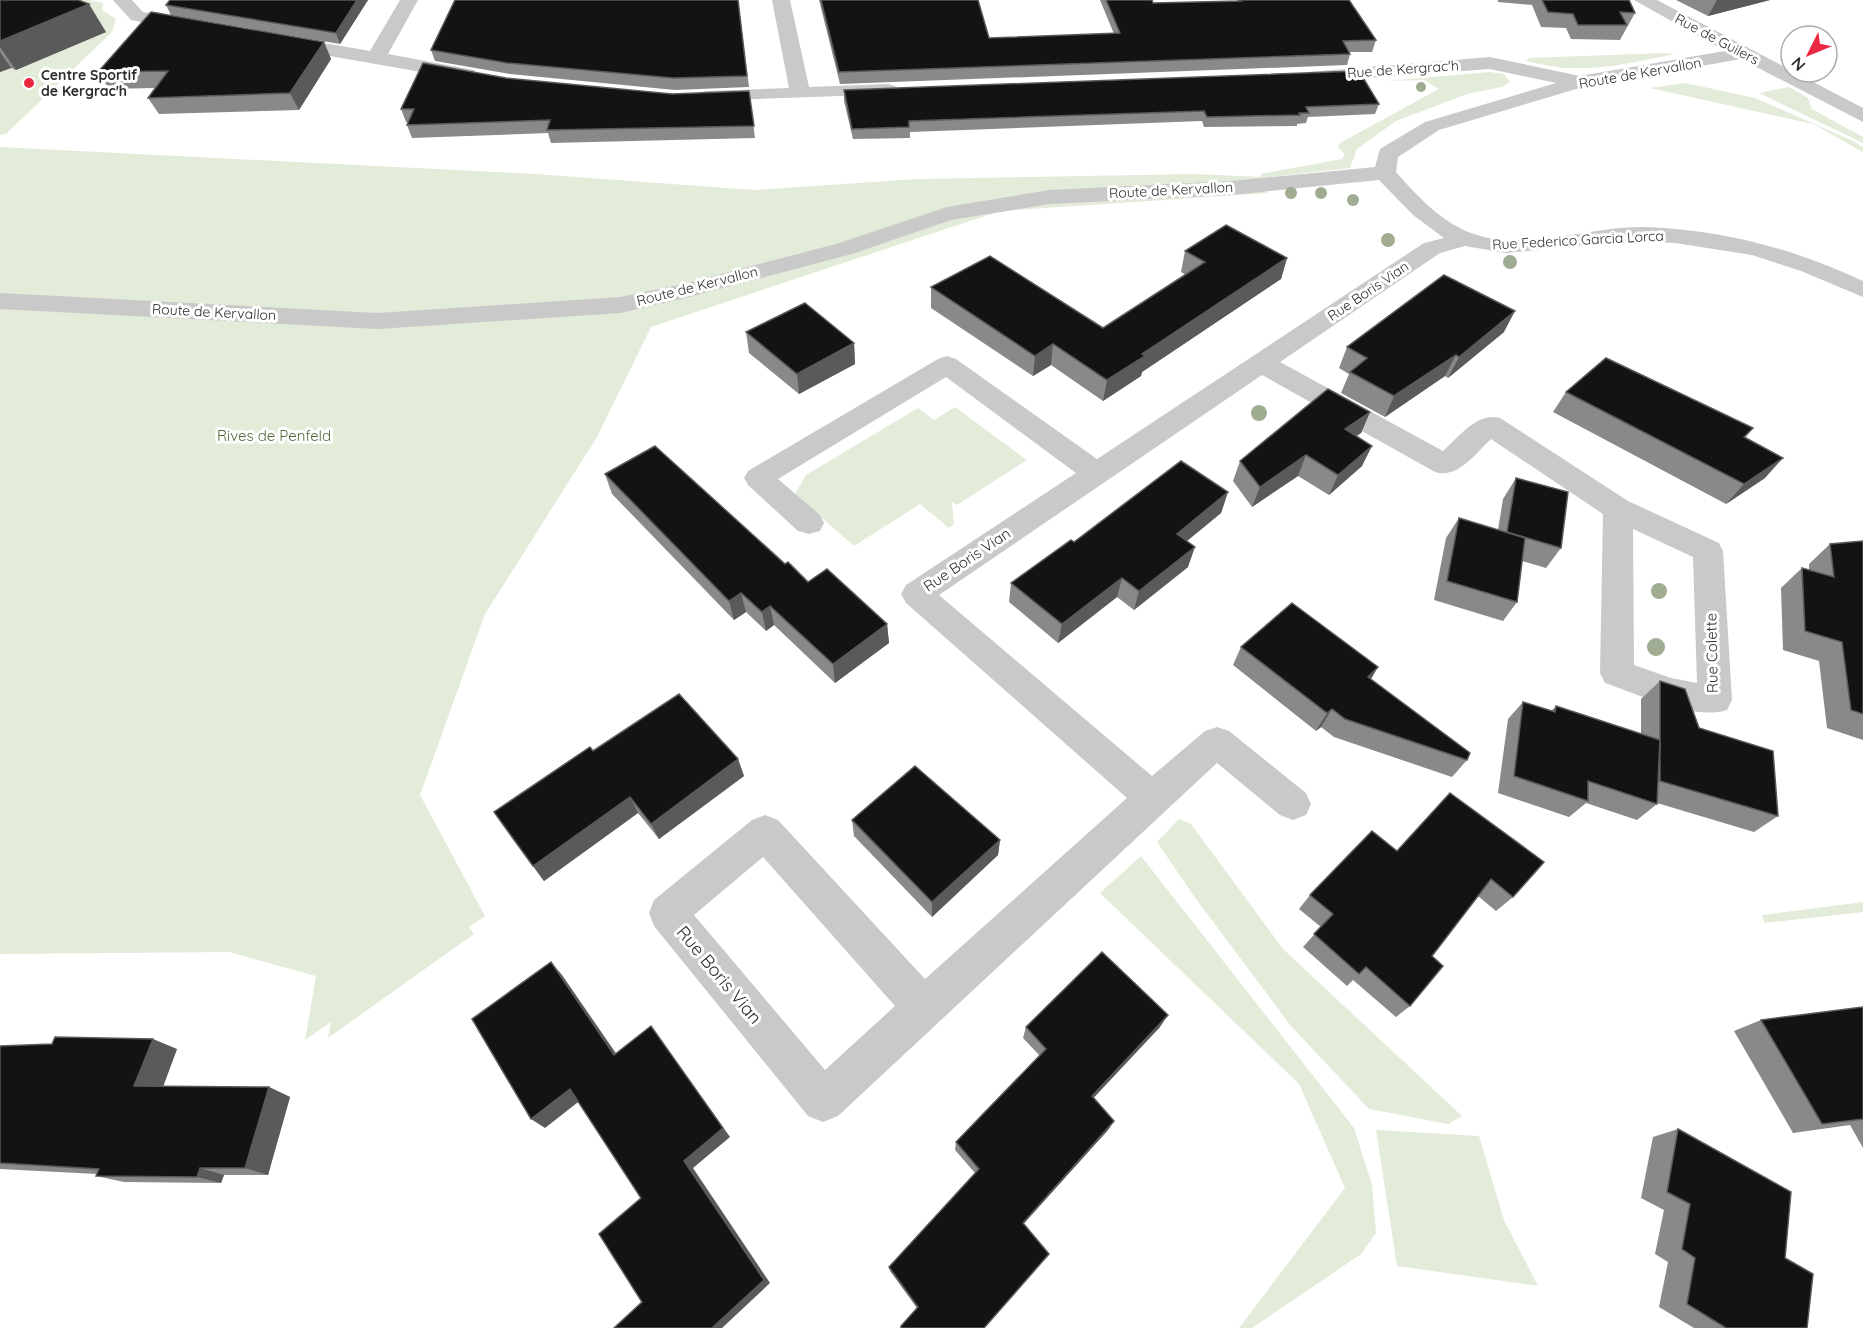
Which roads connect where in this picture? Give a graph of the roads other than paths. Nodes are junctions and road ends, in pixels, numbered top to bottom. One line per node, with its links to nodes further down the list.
1 (122, 0): 5 (street)
2 (409, 0): 8 (street)
3 (781, 0): 13 (street)
4 (1643, 0): 7 (street, Rue de Guilers)
5 (205, 28)
6 (262, 38): 8 (street)
7 (1744, 52): 11 (street, Route de Kervallon); 14 (street, Rue de Guilers)
8 (376, 58): 10 (street)
9 (1292, 77): 11 (street, Rue de Kergrac'h)
10 (487, 78)
11 (1580, 82): 18 (street, Route de Kervallon)
12 (908, 90): 13 (street)
13 (800, 93): 15 (street)
14 (1823, 95): 16 (street, Rue de Guilers); 17 (street, Rue de Guilers)
15 (687, 98)
16 (1863, 102)
17 (1863, 116)
18 (1385, 173): 19 (street); 21 (street, Route de Kervallon)
19 (1464, 239): 20 (street, Rue Federico Garcia Lorca); 22 (street, Rue Boris Vian)
20 (1863, 290)
21 (0, 301)
22 (1261, 363): 23 (street, Rue Boris Vian); 24 (street, Rue Colette)
23 (1097, 473): 25 (street); 26 (street, Rue Boris Vian)
24 (1618, 509): 24 (street, Rue Colette)
25 (809, 523)
26 (1152, 798): 27 (street, Rue Boris Vian); 28 (street, Rue Boris Vian)
27 (1293, 804)
28 (924, 1008): 28 (street, Rue Boris Vian)

